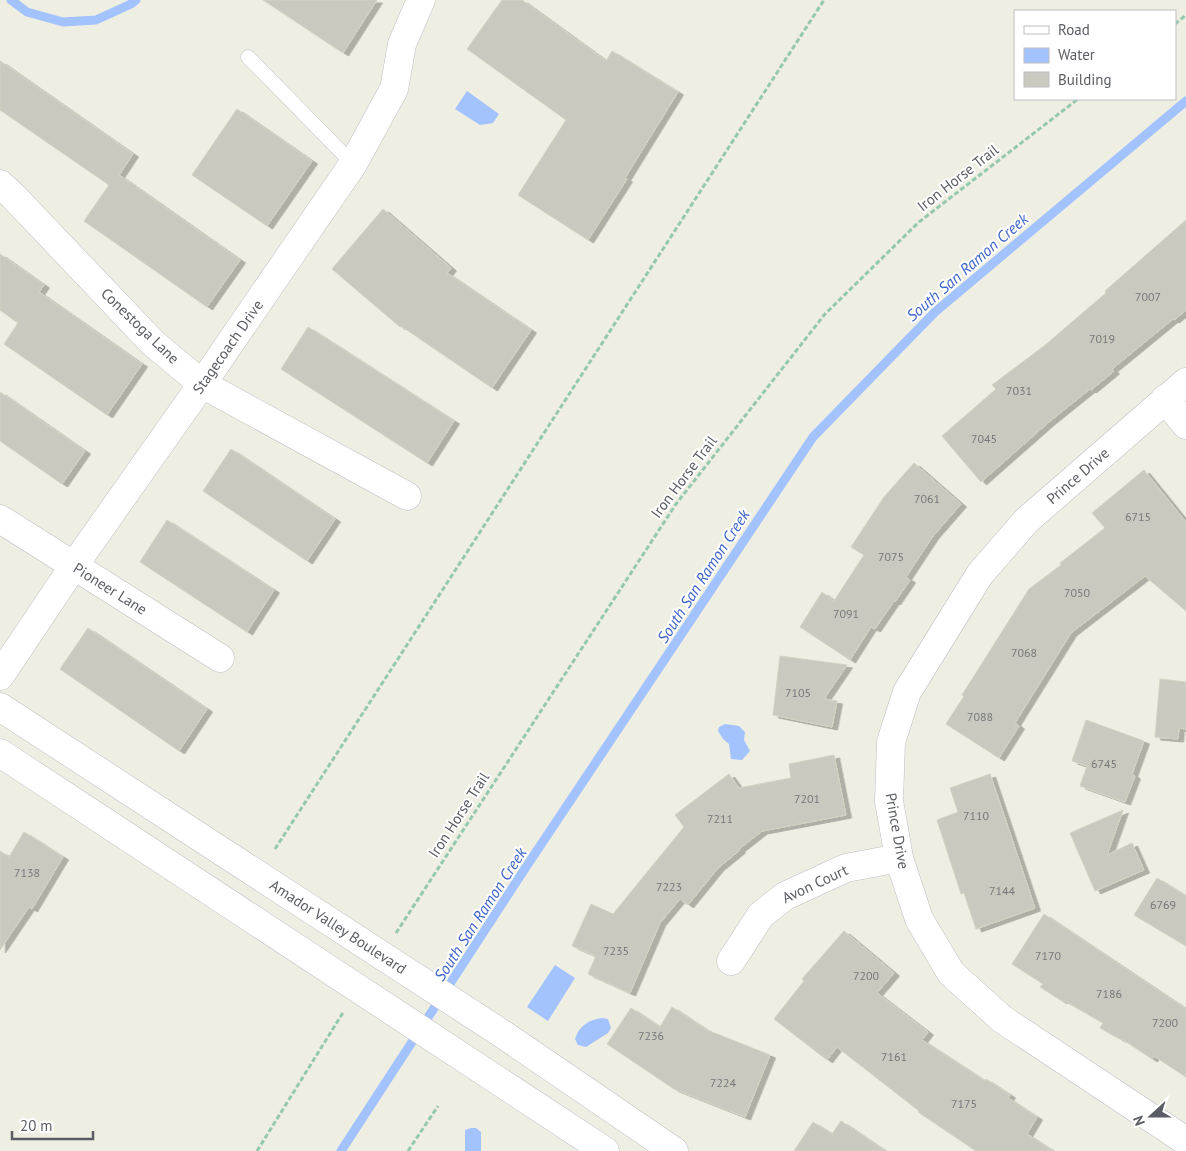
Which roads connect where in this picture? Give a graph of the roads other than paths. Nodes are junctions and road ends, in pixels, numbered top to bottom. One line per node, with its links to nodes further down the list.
1 (421, 0): 3 (street, Stagecoach Drive)
2 (248, 57): 3 (lane)
3 (353, 164): 6 (street, Stagecoach Drive)
4 (0, 184): 6 (street, Conestoga Lane)
5 (1186, 382): 7 (street, Prince Drive)
6 (202, 384): 9 (street, Conestoga Lane); 11 (street, Stagecoach Drive)
7 (1165, 400): 8 (street); 16 (street, Prince Drive)
8 (1186, 425)
9 (407, 496)
10 (0, 519): 11 (street, Pioneer Lane)
11 (73, 566): 12 (street, Pioneer Lane); 13 (street, Stagecoach Drive)
12 (220, 658)
13 (0, 676)
14 (0, 706): 18 (street, Amador Valley Boulevard)
15 (0, 753): 19 (street)
16 (898, 858): 17 (street, Avon Court); 20 (street, Prince Drive)
17 (731, 961)
18 (501, 1033): 19 (street); 22 (street, Amador Valley Boulevard)
19 (478, 1067): 21 (street)
20 (1186, 1140)
21 (605, 1151)
22 (674, 1151)

